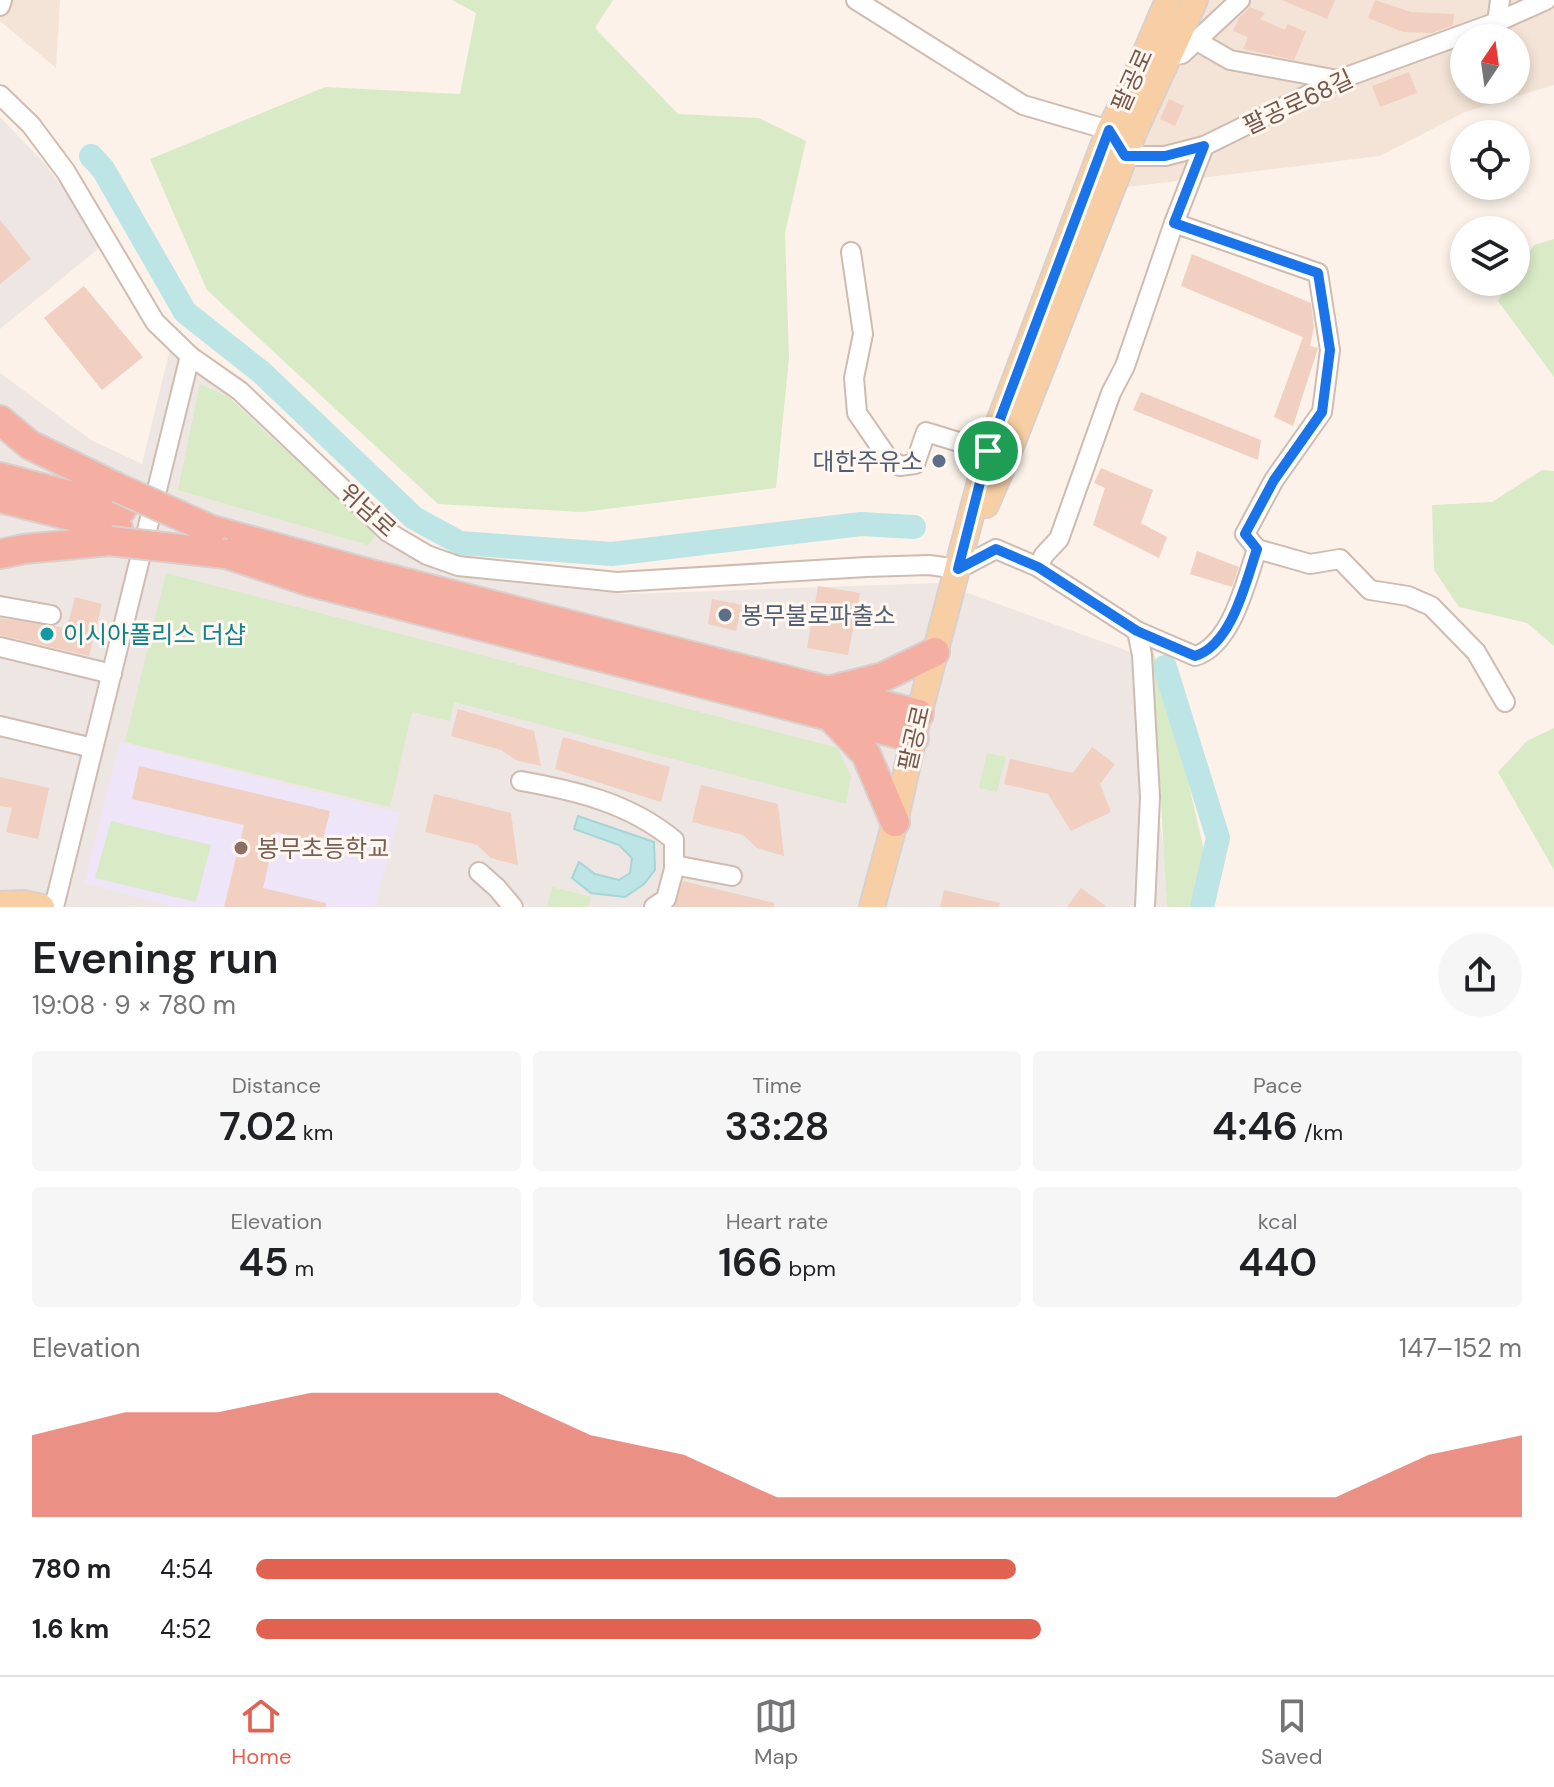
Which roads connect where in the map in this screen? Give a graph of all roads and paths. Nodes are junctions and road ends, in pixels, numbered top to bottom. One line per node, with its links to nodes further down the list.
1 (2, 0): 8 (street)
2 (856, 0): 14 (street)
3 (1168, 0): 14 (main road, 팔공로)
4 (1195, 0): 11 (main road, 팔공로)
5 (1240, 0): 10 (street)
6 (1500, 0): 9 (street)
7 (1546, 0): 9 (street, 팔공로68길)
8 (0, 6)
9 (1497, 22): 12 (street, 팔공로68길)
10 (1197, 41): 11 (street); 12 (street)
11 (1169, 56): 16 (main road, 팔공로)
12 (1338, 80): 15 (street, 팔공로68길)
13 (0, 95): 19 (street, 위남로)
14 (1109, 130): 16 (street); 22 (main road, 팔공로)
15 (1204, 146): 16 (street, 팔공로68길); 17 (street)
16 (1125, 156): 30 (main road, 팔공로)
17 (1174, 223): 27 (street); 29 (street)
18 (851, 252): 22 (street)
19 (190, 356): 30 (street, 위남로); 36 (street)
20 (0, 414): 21 (highway)
21 (10, 429): 25 (highway)
22 (988, 451): 30 (main road, 팔공로)
23 (0, 477): 25 (highway)
24 (0, 498): 25 (highway)
25 (117, 516): 26 (highway, bridge); 26 (highway, bridge); 28 (highway)
26 (219, 542): 37 (highway)
27 (1257, 549): 33 (street); 38 (street)
28 (0, 554)
29 (1038, 567): 30 (street); 33 (street)
30 (958, 569): 35 (main road, 팔공로)
31 (0, 606): 32 (street)
32 (51, 615)
33 (1137, 631): 55 (street)
34 (0, 647): 36 (street)
35 (935, 652): 37 (highway); 40 (main road, 팔공로)
36 (112, 674): 43 (street)
37 (828, 702): 40 (highway); 45 (highway)
38 (1505, 702)
39 (0, 726): 41 (street)
40 (916, 726): 45 (main road, 팔공로)
41 (32, 733): 42 (street); 43 (street)
42 (0, 736)
43 (93, 748): 51 (street)
44 (521, 781): 46 (street)
45 (895, 822): 54 (main road, 팔공로)
46 (674, 865): 48 (street); 53 (street)
47 (479, 872): 52 (street)
48 (732, 876)
49 (0, 904): 50 (main road)
50 (42, 907)
51 (54, 907)
52 (513, 907)
53 (654, 907)
54 (872, 907)
55 (1145, 907)

